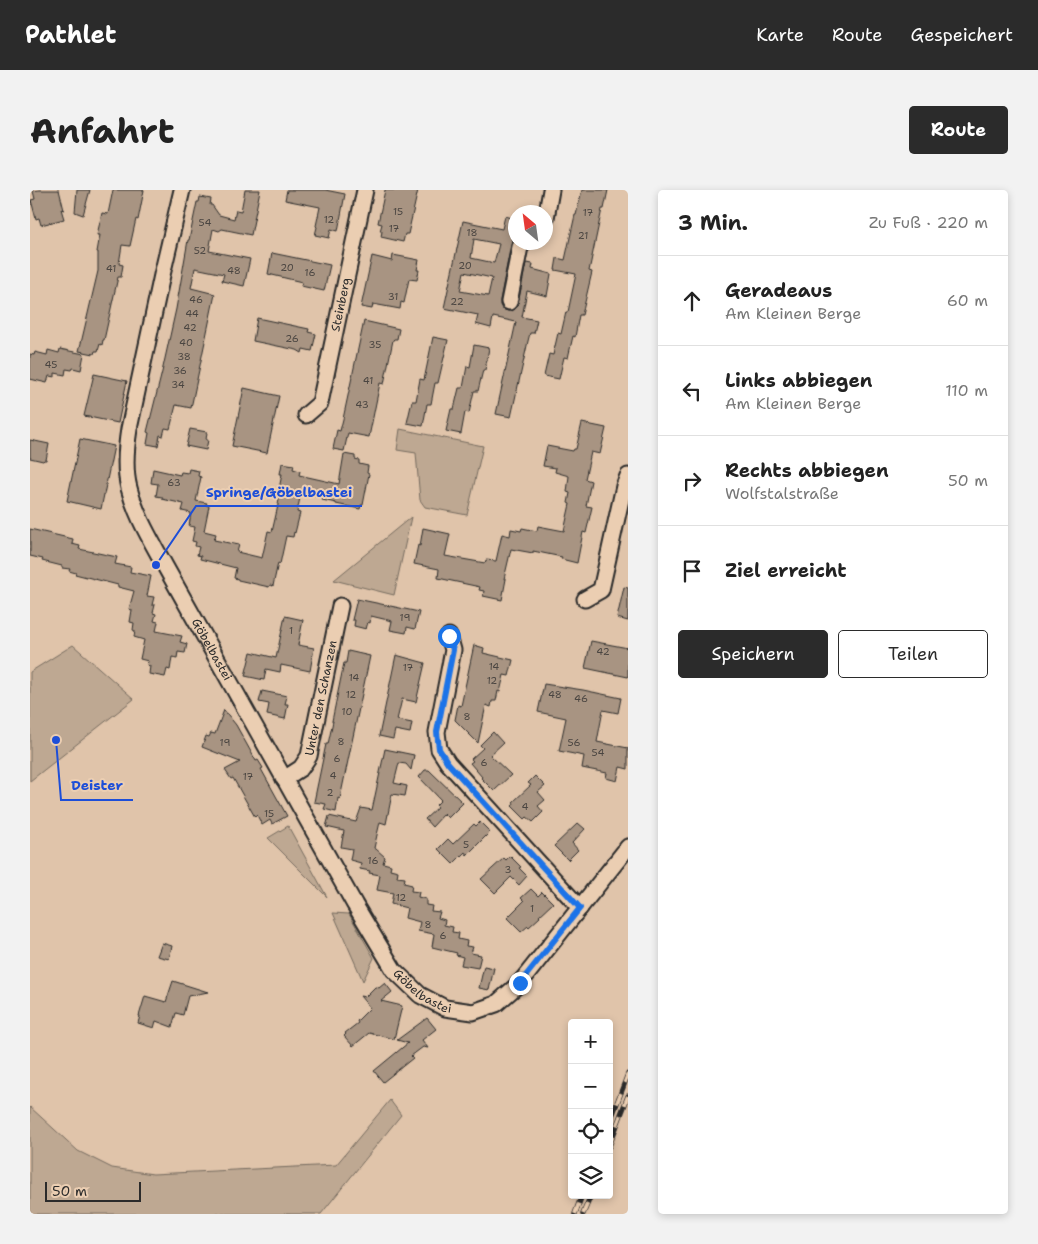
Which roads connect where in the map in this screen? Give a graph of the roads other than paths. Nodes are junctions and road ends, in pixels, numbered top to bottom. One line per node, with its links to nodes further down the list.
1 (182, 190): 12 (street, Göbelbastei)
2 (365, 190): 7 (street, Steinberg)
3 (551, 190): 4 (street)
4 (548, 205)
5 (519, 250): 6 (street)
6 (509, 302)
7 (306, 415)
8 (628, 476): 9 (street)
9 (585, 599)
10 (340, 606): 12 (street, Unter den Schanzen)
11 (449, 636): 14 (street)
12 (284, 779): 14 (street, Göbelbastei)
13 (628, 847): 14 (street)
14 (580, 908)

